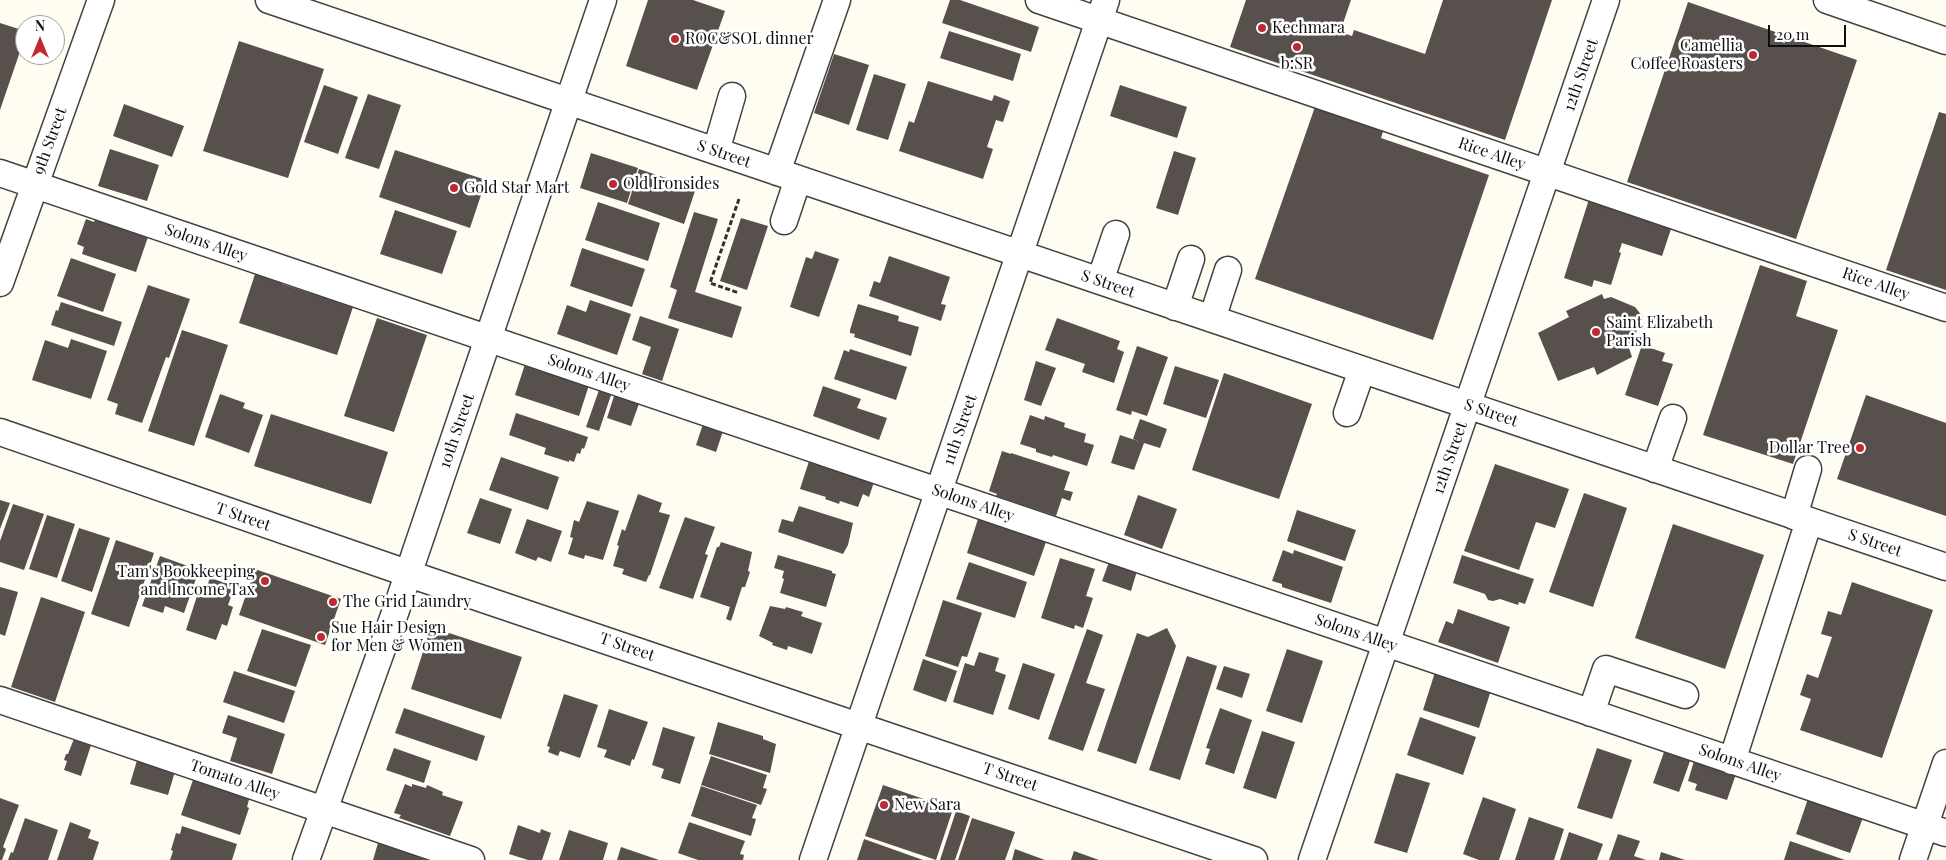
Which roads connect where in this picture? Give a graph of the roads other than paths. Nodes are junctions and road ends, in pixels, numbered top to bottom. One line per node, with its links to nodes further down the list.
1 (101, 0): 16 (street, 9th Street)
2 (269, 0): 11 (street, S Street)
3 (603, 0): 11 (street, 10th Street)
4 (837, 0): 15 (street)
5 (1039, 0): 8 (street, Rice Alley)
6 (1606, 0): 14 (street, 12th Street)
7 (1827, 0): 9 (street)
8 (1103, 10): 14 (street, Rice Alley); 19 (street, 11th Street)
9 (1946, 41)
10 (732, 96): 12 (street)
11 (568, 102): 12 (street, S Street); 28 (street, 10th Street)
12 (716, 151): 15 (street, S Street)
13 (0, 173): 16 (street, Solons Alley)
14 (1547, 173): 26 (street, Rice Alley); 30 (street, 12th Street)
15 (788, 175): 17 (street); 19 (street, S Street)
16 (34, 184): 20 (street, 9th Street); 28 (street, Solons Alley)
17 (784, 221)
18 (1116, 234): 23 (street)
19 (1019, 254): 23 (street, S Street); 36 (street, 11th Street)
20 (5, 255): 24 (street, 9th Street)
21 (1191, 259): 25 (street)
22 (1228, 270): 27 (street)
23 (1100, 281): 25 (street, S Street)
24 (0, 283)
25 (1176, 307): 27 (street, S Street)
26 (1946, 308)
27 (1212, 319): 29 (street, S Street)
28 (488, 338): 36 (street, Solons Alley); 39 (street, 10th Street)
29 (1362, 370): 30 (street, S Street); 31 (street)
30 (1468, 405): 34 (street, S Street); 40 (street, 12th Street)
31 (1347, 413)
32 (1673, 418): 34 (street)
33 (0, 432): 39 (street, T Street)
34 (1655, 469): 37 (street, S Street)
35 (1808, 469): 37 (street)
36 (939, 492): 40 (street, Solons Alley); 44 (street, 11th Street)
37 (1801, 519): 38 (street, S Street); 45 (street)
38 (1946, 567)
39 (408, 574): 44 (street, T Street); 47 (street, 10th Street)
40 (1386, 643): 43 (street, Solons Alley); 53 (street, 12th Street)
41 (1686, 695): 43 (street)
42 (0, 700): 47 (street, Tomato Alley)
43 (1590, 713): 45 (street, Solons Alley)
44 (858, 726): 51 (street, 11th Street); 52 (street, T Street)
45 (1732, 761): 48 (street, Solons Alley)
46 (1946, 763): 48 (street)
47 (324, 810): 49 (street, 10th Street); 50 (street, Tomato Alley)
48 (1935, 830): 54 (street)
49 (306, 860)
50 (471, 860)
51 (813, 860)
52 (1254, 860)
53 (1312, 860)
54 (1913, 860)

